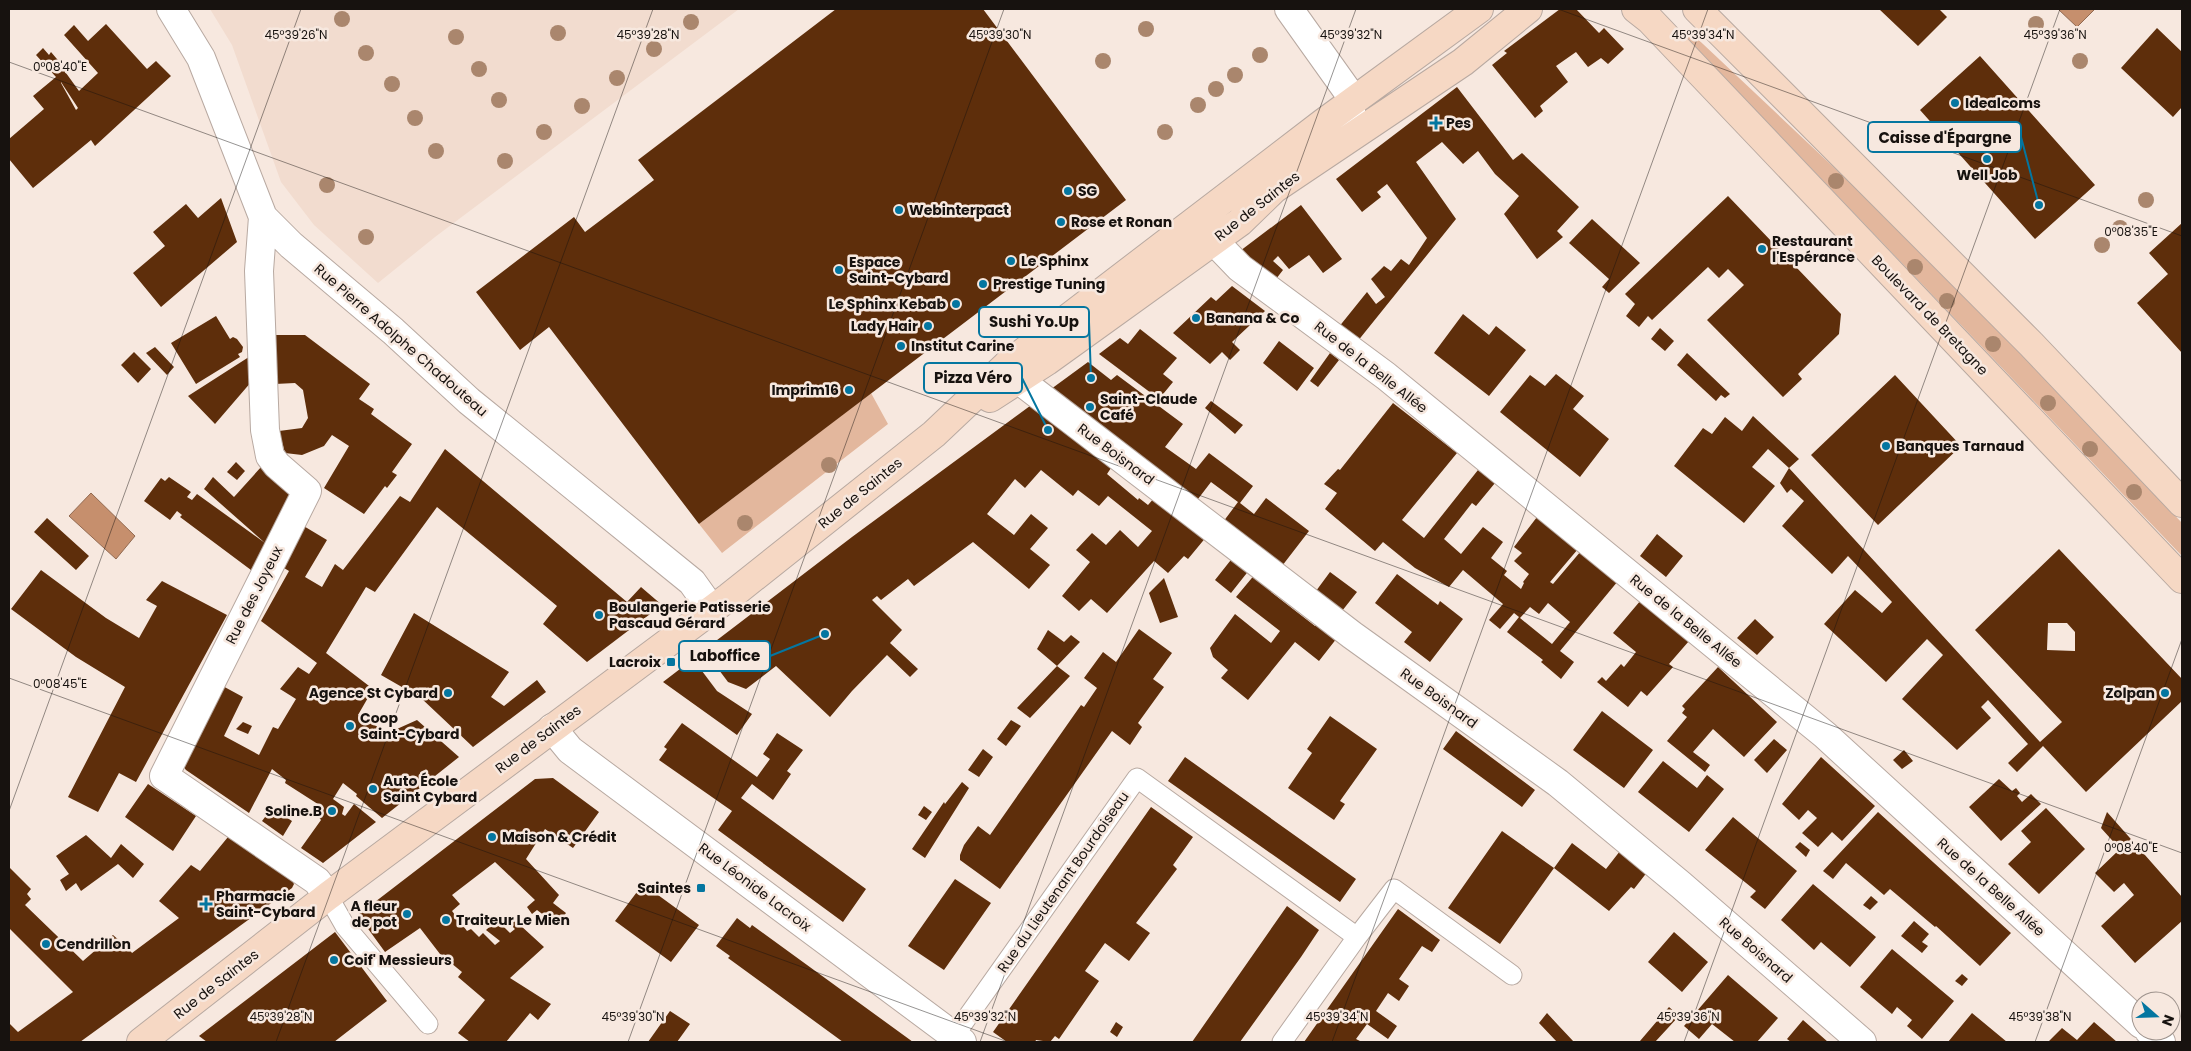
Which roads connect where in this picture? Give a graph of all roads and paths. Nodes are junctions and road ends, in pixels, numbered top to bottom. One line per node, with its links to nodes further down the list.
1 (171, 9): 9 (street, Rue Pierre Adolphe Chadouteau)
2 (1289, 9): 7 (street)
3 (1479, 9): 7 (main road, Rue de Saintes)
4 (1528, 9): 8 (main road, Rue de Saintes)
5 (1636, 9): 13 (main road, Boulevard de Bretagne)
6 (1696, 9): 12 (main road)
7 (1352, 103): 8 (street); 11 (main road, Rue de Saintes)
8 (1348, 140): 10 (main road, Rue de Saintes)
9 (264, 217): 14 (street, Rue Pierre Adolphe Chadouteau); 16 (street, Rue des Joyeux)
10 (1213, 240): 11 (main road, Rue de Saintes); 19 (street, Rue de la Belle Allée)
11 (1014, 372): 14 (main road, Rue de Saintes); 24 (street, Rue Boisnard)
12 (2182, 503)
13 (2182, 579)
14 (712, 610): 15 (main road, Rue de Saintes)
15 (552, 728): 16 (main road, Rue de Saintes); 21 (street, Rue Léonide Lacroix)
16 (328, 896): 20 (lane); 22 (main road, Rue de Saintes)
17 (1357, 937): 18 (lane); 21 (lane, Rue du Lieutenant Bourdoiseau); 23 (lane)
18 (1512, 975)
19 (2131, 1015)
20 (428, 1024)
21 (958, 1039)
22 (141, 1042)
23 (1282, 1042)
24 (1862, 1042)

